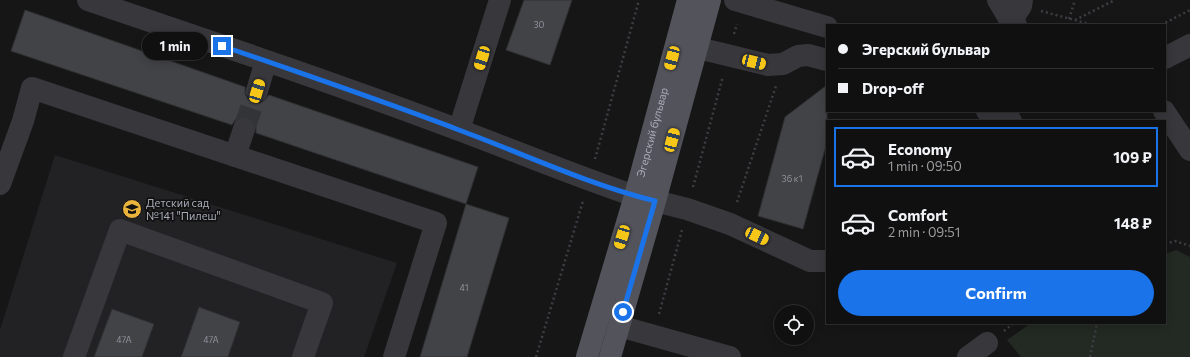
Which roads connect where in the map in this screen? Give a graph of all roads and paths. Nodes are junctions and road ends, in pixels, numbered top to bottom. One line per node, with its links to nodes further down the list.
1 (88, 0): 23 (lane)
2 (500, 0): 30 (lane)
3 (688, 0): 17 (main road, Эгерский бульвар)
4 (710, 0): 19 (main road, Эгерский бульвар)
5 (998, 0): 11 (lane)
6 (1075, 0): 12 (path)
7 (1115, 0): 13 (path)
8 (739, 1): 9 (lane); 20 (path)
9 (770, 5): 16 (lane)
10 (1190, 10): 15 (path)
11 (1016, 15): 12 (path)
12 (1069, 19): 13 (path)
13 (1075, 20): 14 (path)
14 (1089, 24)
15 (1163, 24)
16 (826, 27)
17 (677, 42): 19 (main road); 34 (main road, Эгерский бульвар)
18 (1190, 45): 21 (lane)
19 (698, 48): 20 (lane); 34 (main road, Эгерский бульвар)
20 (728, 56): 24 (lane); 35 (path)
21 (1166, 57)
22 (826, 60): 24 (lane)
23 (266, 61): 25 (lane); 30 (lane)
24 (783, 64): 36 (path)
25 (257, 91)
26 (990, 112): 28 (lane)
27 (1165, 112): 31 (lane)
28 (1010, 120)
29 (244, 129): 32 (lane)
30 (459, 130): 34 (lane)
31 (1190, 150)
32 (234, 156): 33 (lane); 46 (lane)
33 (0, 184)
34 (645, 198): 35 (lane); 41 (main road, Эгерский бульвар); 47 (main road, Эгерский бульвар)
35 (687, 209): 36 (lane); 42 (path)
36 (730, 224): 39 (lane)
37 (1166, 244): 38 (path)
38 (1190, 246)
39 (826, 261)
40 (1097, 324): 51 (path)
41 (619, 326): 42 (lane); 48 (main road, Эгерский бульвар)
42 (653, 336): 49 (lane)
43 (987, 343): 50 (lane)
44 (74, 357): 45 (lane)
45 (303, 357)
46 (394, 357)
47 (587, 357)
48 (610, 357)
49 (730, 357)
50 (968, 357)
51 (1090, 357)

